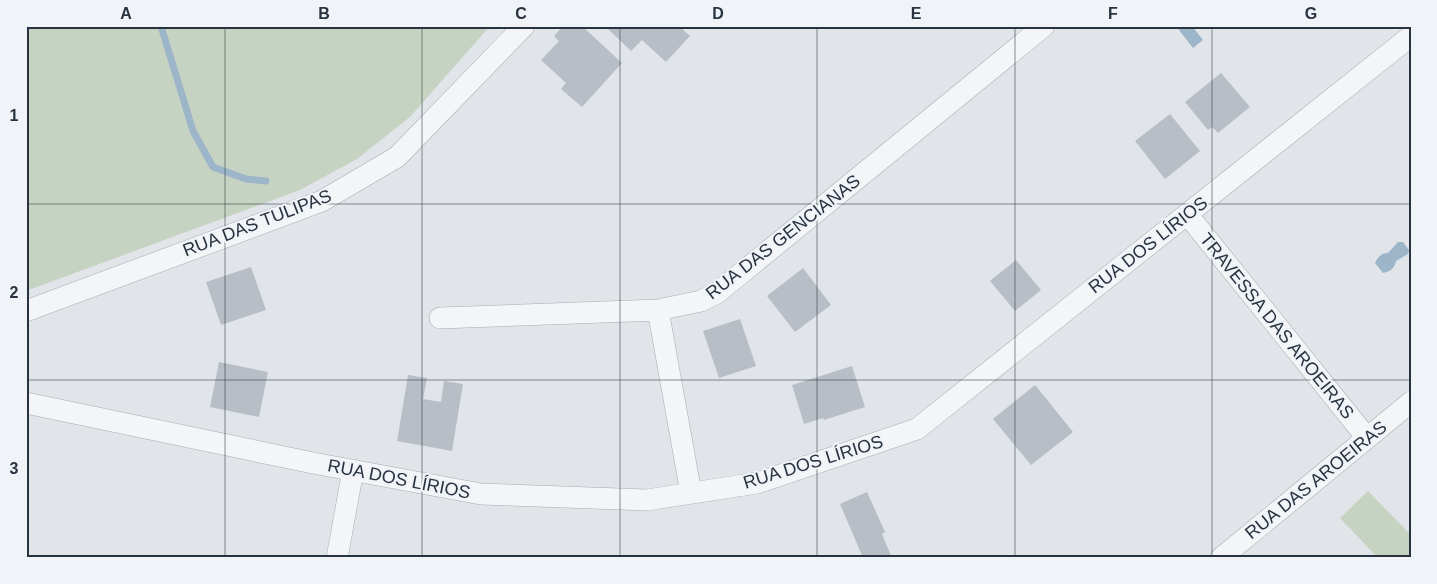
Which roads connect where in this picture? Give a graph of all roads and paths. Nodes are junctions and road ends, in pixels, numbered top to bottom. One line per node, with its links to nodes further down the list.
1 (524, 26): 6 (street, RUA DAS TULIPAS)
2 (1031, 30): 5 (street, RUA DAS GENCIANAS)
3 (1411, 36): 4 (street, RUA DOS LÍRIOS)
4 (1187, 214): 10 (street, TRAVESSA DAS AROEIRAS); 12 (street, RUA DOS LÍRIOS)
5 (658, 310): 7 (street, RUA DAS GENCIANAS); 12 (street)
6 (26, 311)
7 (440, 318)
8 (1411, 402): 10 (street, RUA DAS AROEIRAS)
9 (26, 404): 11 (street, RUA DOS LÍRIOS)
10 (1367, 438): 14 (street, RUA DAS AROEIRAS)
11 (353, 470): 12 (street, RUA DOS LÍRIOS); 13 (street)
12 (691, 493)
13 (337, 558)
14 (1221, 558)

